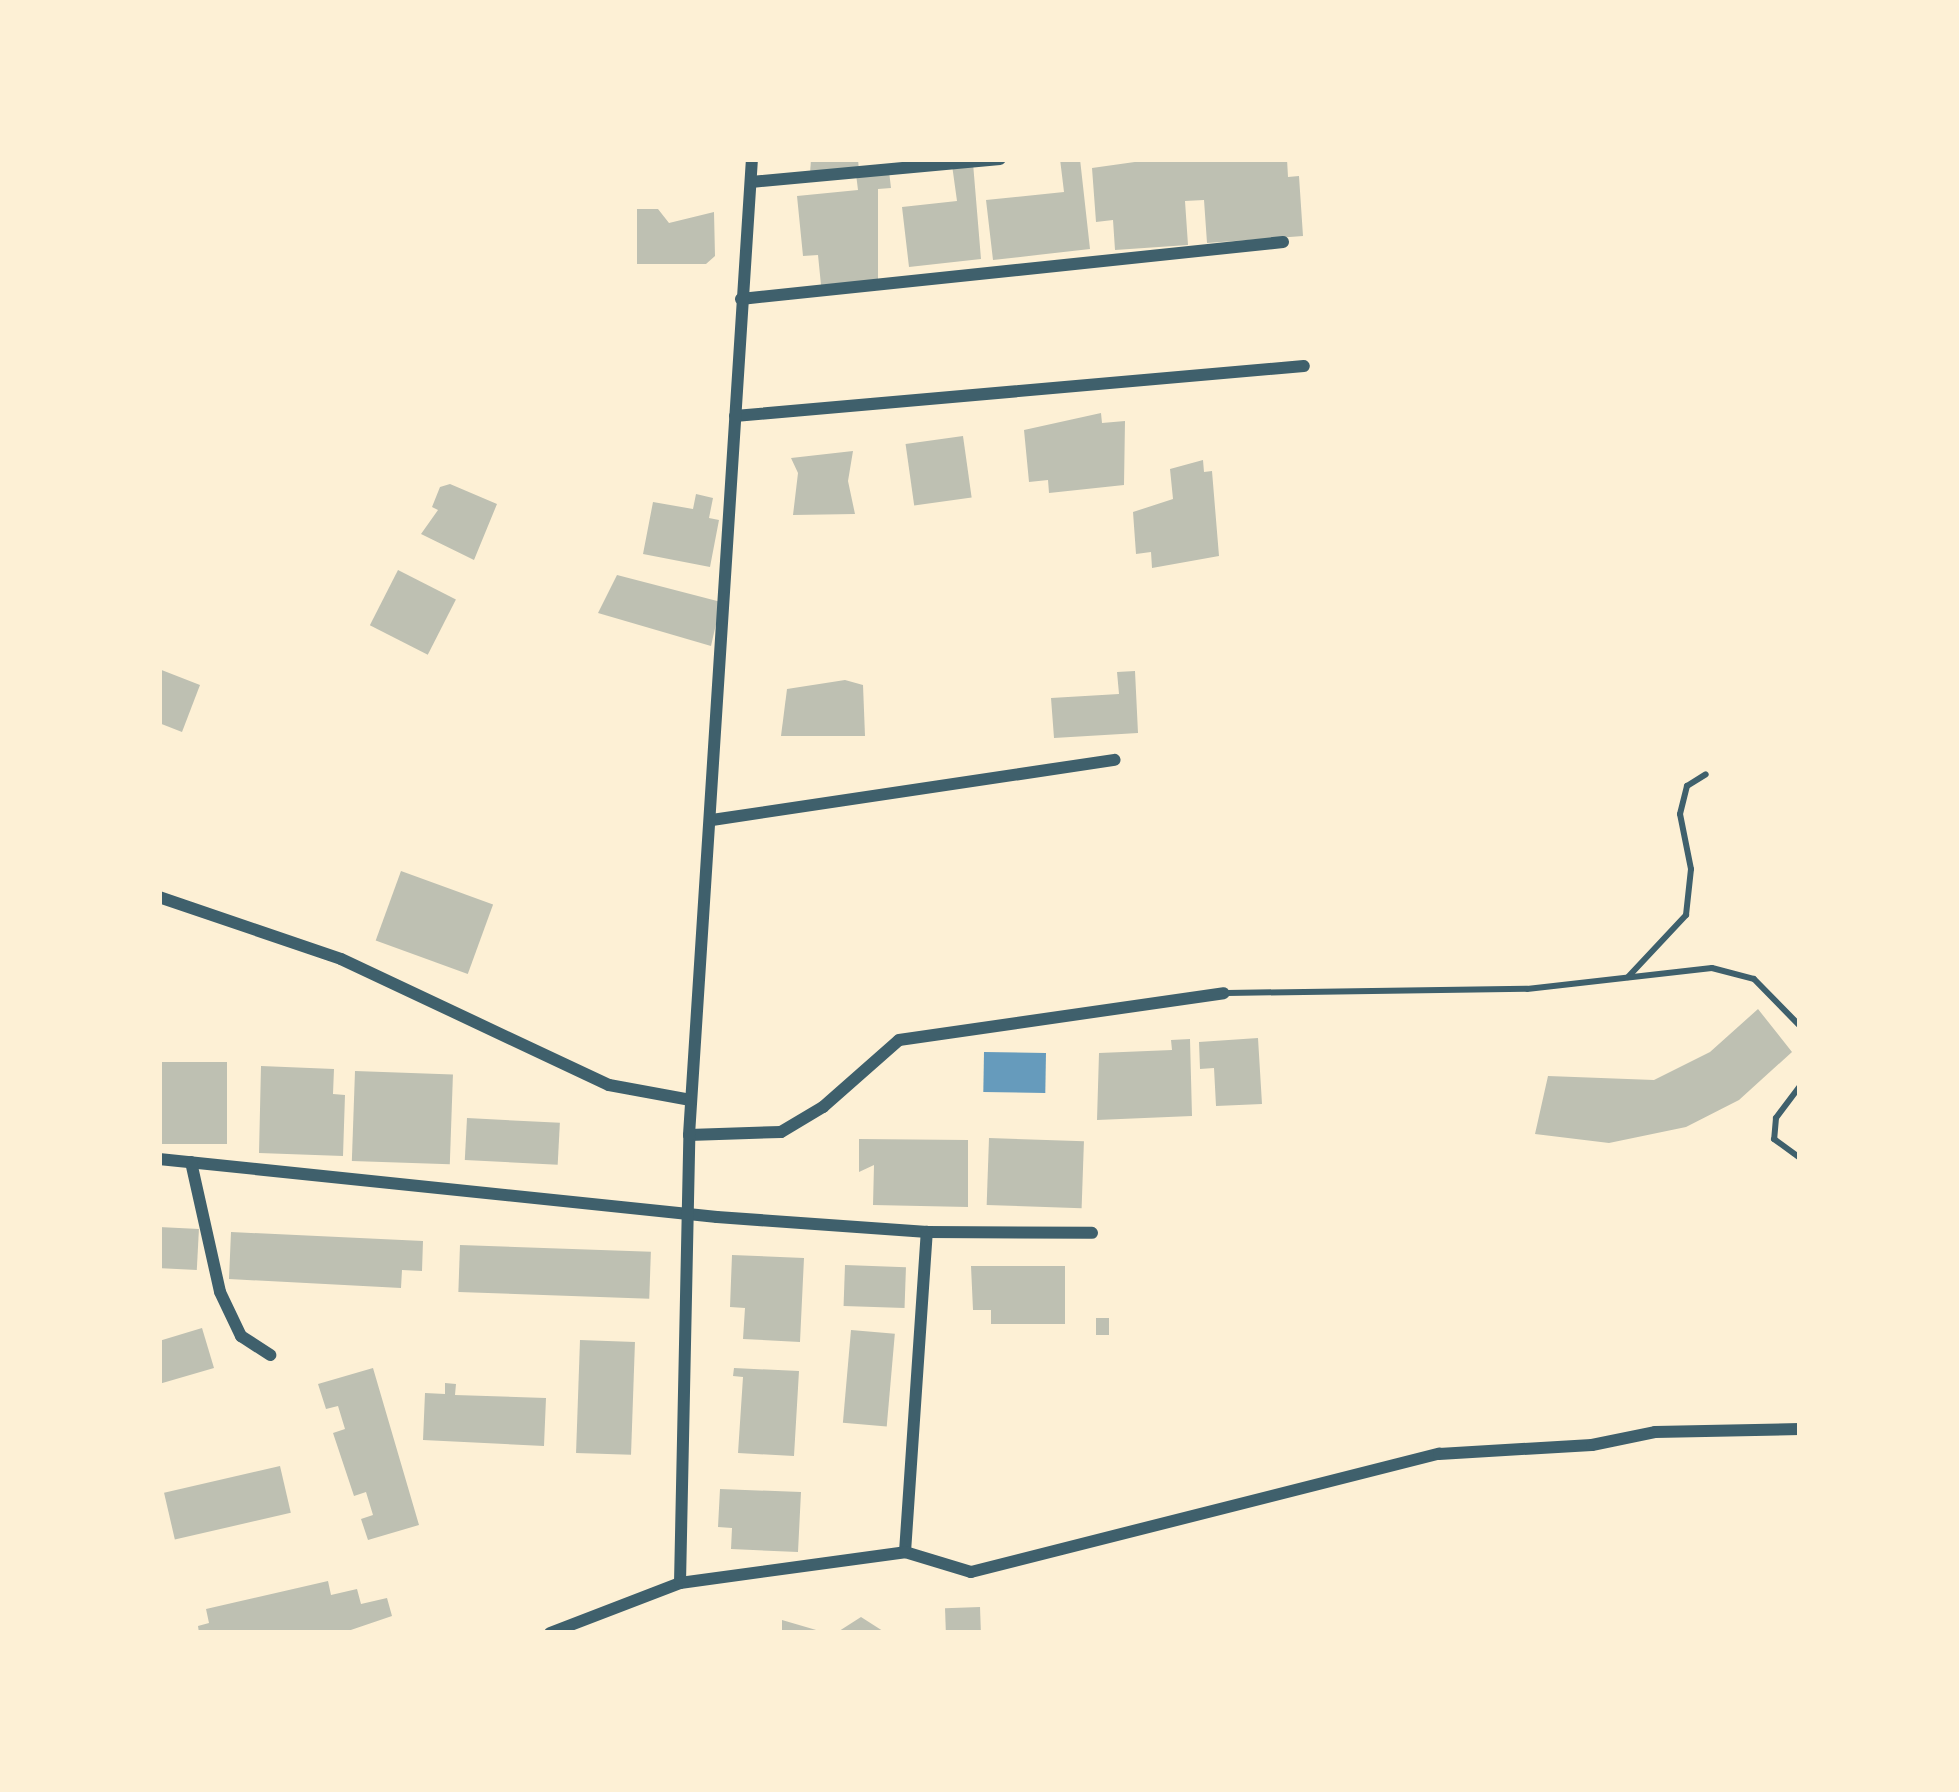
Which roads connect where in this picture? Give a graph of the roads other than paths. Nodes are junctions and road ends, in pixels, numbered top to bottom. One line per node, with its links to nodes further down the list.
1 (752, 159): 3 (street)
2 (1000, 159): 3 (street)
3 (751, 182): 5 (street)
4 (1282, 242): 5 (street)
5 (741, 299): 7 (street)
6 (1304, 366): 7 (street)
7 (735, 416): 10 (street)
8 (1115, 760): 10 (street)
9 (1706, 774): 12 (lane)
10 (712, 820): 16 (street)
11 (159, 897): 16 (street)
12 (1625, 980): 13 (lane); 14 (lane)
13 (1224, 993): 17 (street)
14 (1800, 1026)
15 (1800, 1085): 18 (lane)
16 (691, 1100): 17 (street)
17 (688, 1135): 21 (street)
18 (1800, 1158)
19 (159, 1159): 20 (street)
20 (191, 1162): 21 (street); 24 (street)
21 (686, 1212): 22 (street); 27 (street)
22 (927, 1232): 23 (street); 26 (street)
23 (1092, 1233)
24 (269, 1355)
25 (1800, 1429): 26 (street)
26 (905, 1552): 27 (street)
27 (680, 1583): 28 (street)
28 (550, 1633)

